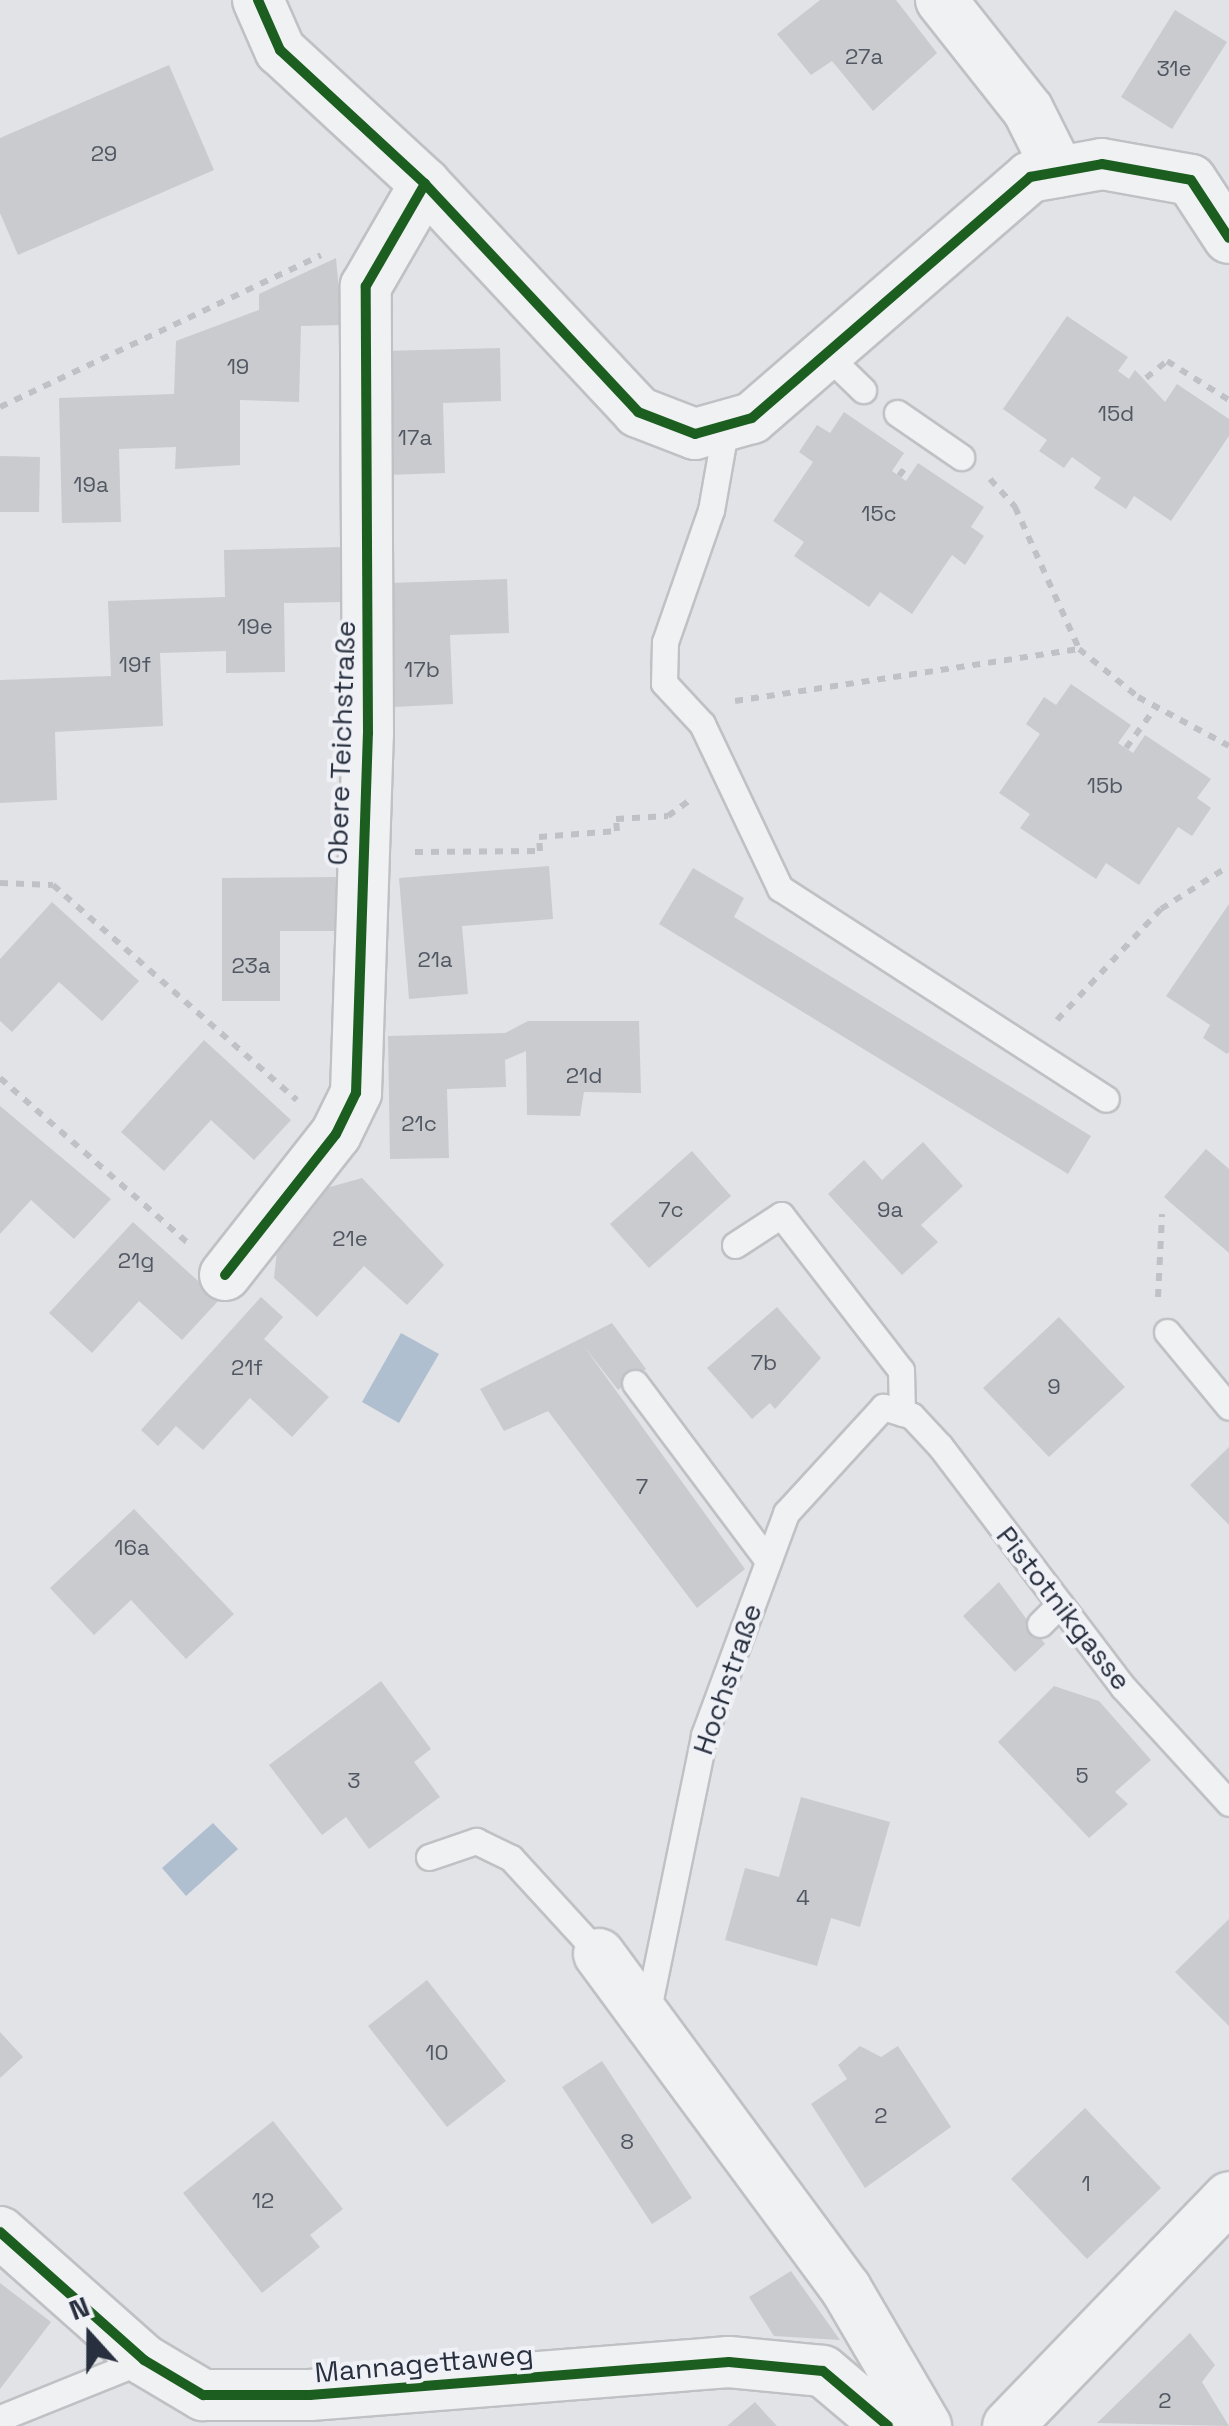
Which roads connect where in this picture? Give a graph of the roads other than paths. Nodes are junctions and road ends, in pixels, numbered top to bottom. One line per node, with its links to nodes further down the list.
1 (258, 0): 4 (street)
2 (942, 0): 3 (street)
3 (1059, 172): 5 (street); 6 (street)
4 (425, 184): 9 (street); 13 (street, Obere Teichstraße)
5 (1229, 238)
6 (828, 356): 7 (lane); 9 (street)
7 (862, 390)
8 (897, 413): 10 (lane)
9 (725, 430): 11 (lane)
10 (961, 458)
11 (1106, 1099)
12 (735, 1245): 17 (lane)
13 (225, 1275)
14 (1167, 1332): 16 (lane)
15 (635, 1383): 18 (lane)
16 (1229, 1407)
17 (902, 1413): 18 (lane, Hochstraße); 19 (lane, Pistotnikgasse)
18 (768, 1560): 24 (lane, Hochstraße)
19 (1060, 1604): 20 (lane); 21 (lane, Pistotnikgasse)
20 (1040, 1624)
21 (1229, 1803)
22 (429, 1857): 23 (lane)
23 (600, 1954): 24 (street)
24 (648, 2009): 30 (street)
25 (1229, 2197): 31 (street)
26 (0, 2232): 27 (street, Mannagettaweg)
27 (144, 2360): 28 (lane); 29 (street, Mannagettaweg)
28 (0, 2418)
29 (888, 2426)
30 (926, 2426)
31 (1008, 2426)

